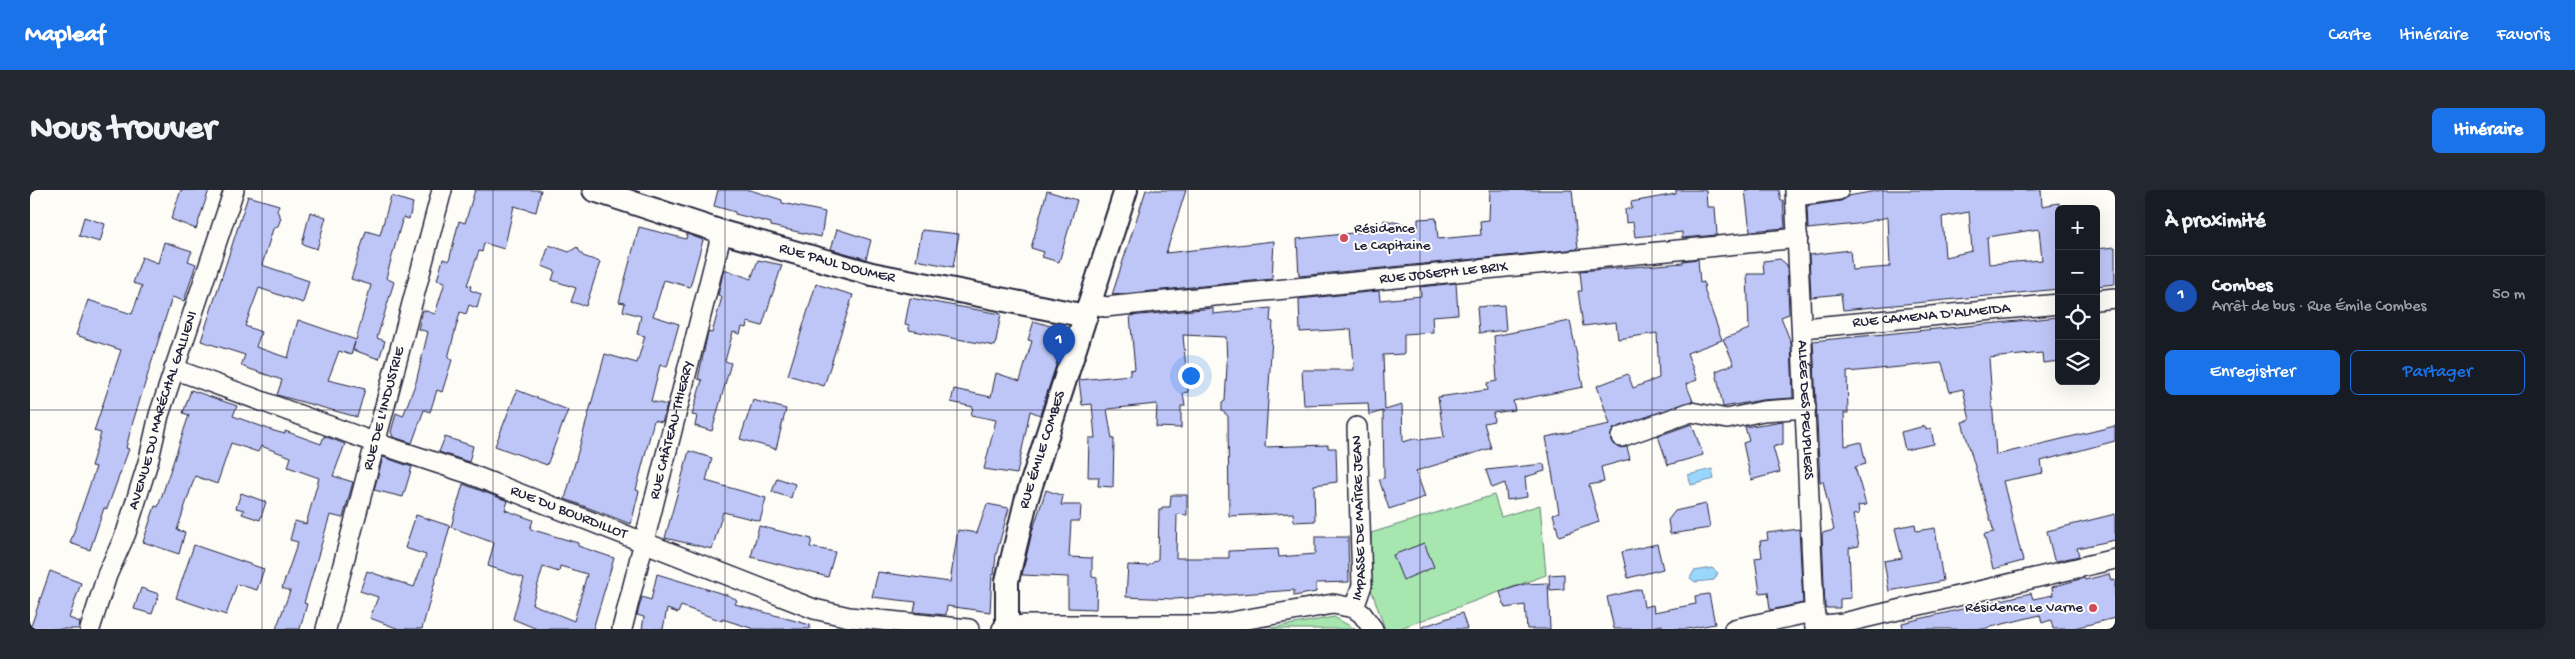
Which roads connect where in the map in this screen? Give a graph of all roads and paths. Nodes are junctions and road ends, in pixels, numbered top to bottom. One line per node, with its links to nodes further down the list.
1 (234, 190): 15 (street, AVENUE DU MARÉCHAL GALLIENI)
2 (442, 190): 19 (street, RUE DE L'INDUSTRIE)
3 (594, 190): 7 (street, RUE PAUL DOUMER)
4 (1126, 190): 13 (street, RUE ÉMILE COMBES)
5 (1839, 190): 6 (street)
6 (1796, 193): 9 (street, ALLÉE DES PEUPLIERS)
7 (620, 194): 8 (street, RUE PAUL DOUMER)
8 (722, 232): 13 (street, RUE PAUL DOUMER); 20 (street, RUE CHÂTEAU-THIERRY)
9 (1798, 238): 13 (street, RUE JOSEPH LE BRIX); 14 (street, ALLÉE DES PEUPLIERS)
10 (2115, 298): 11 (street)
11 (2100, 300)
12 (2055, 304): 14 (street, RUE CAMENA D'ALMEIDA)
13 (1088, 309): 28 (street, RUE ÉMILE COMBES)
14 (1802, 328): 16 (street, ALLÉE DES PEUPLIERS)
15 (174, 369): 19 (street, RUE DU BOURDILLOT); 24 (street, AVENUE DU MARÉCHAL GALLIENI)
16 (1806, 408): 18 (street); 23 (street, ALLÉE DES PEUPLIERS)
17 (1357, 427): 22 (street, IMPASSE DE MAÎTRE JEAN)
18 (1621, 437)
19 (376, 443): 20 (street, RUE DU BOURDILLOT); 25 (street, RUE DE L'INDUSTRIE)
20 (644, 542): 26 (street, RUE CHÂTEAU-THIERRY); 27 (street, RUE DU BOURDILLOT)
21 (2115, 559): 23 (street)
22 (1354, 608): 28 (street); 29 (street)
23 (1815, 623): 30 (street)
24 (90, 629)
25 (326, 629)
26 (622, 629)
27 (969, 629)
28 (1005, 629)
29 (1373, 629)
30 (1734, 629)

